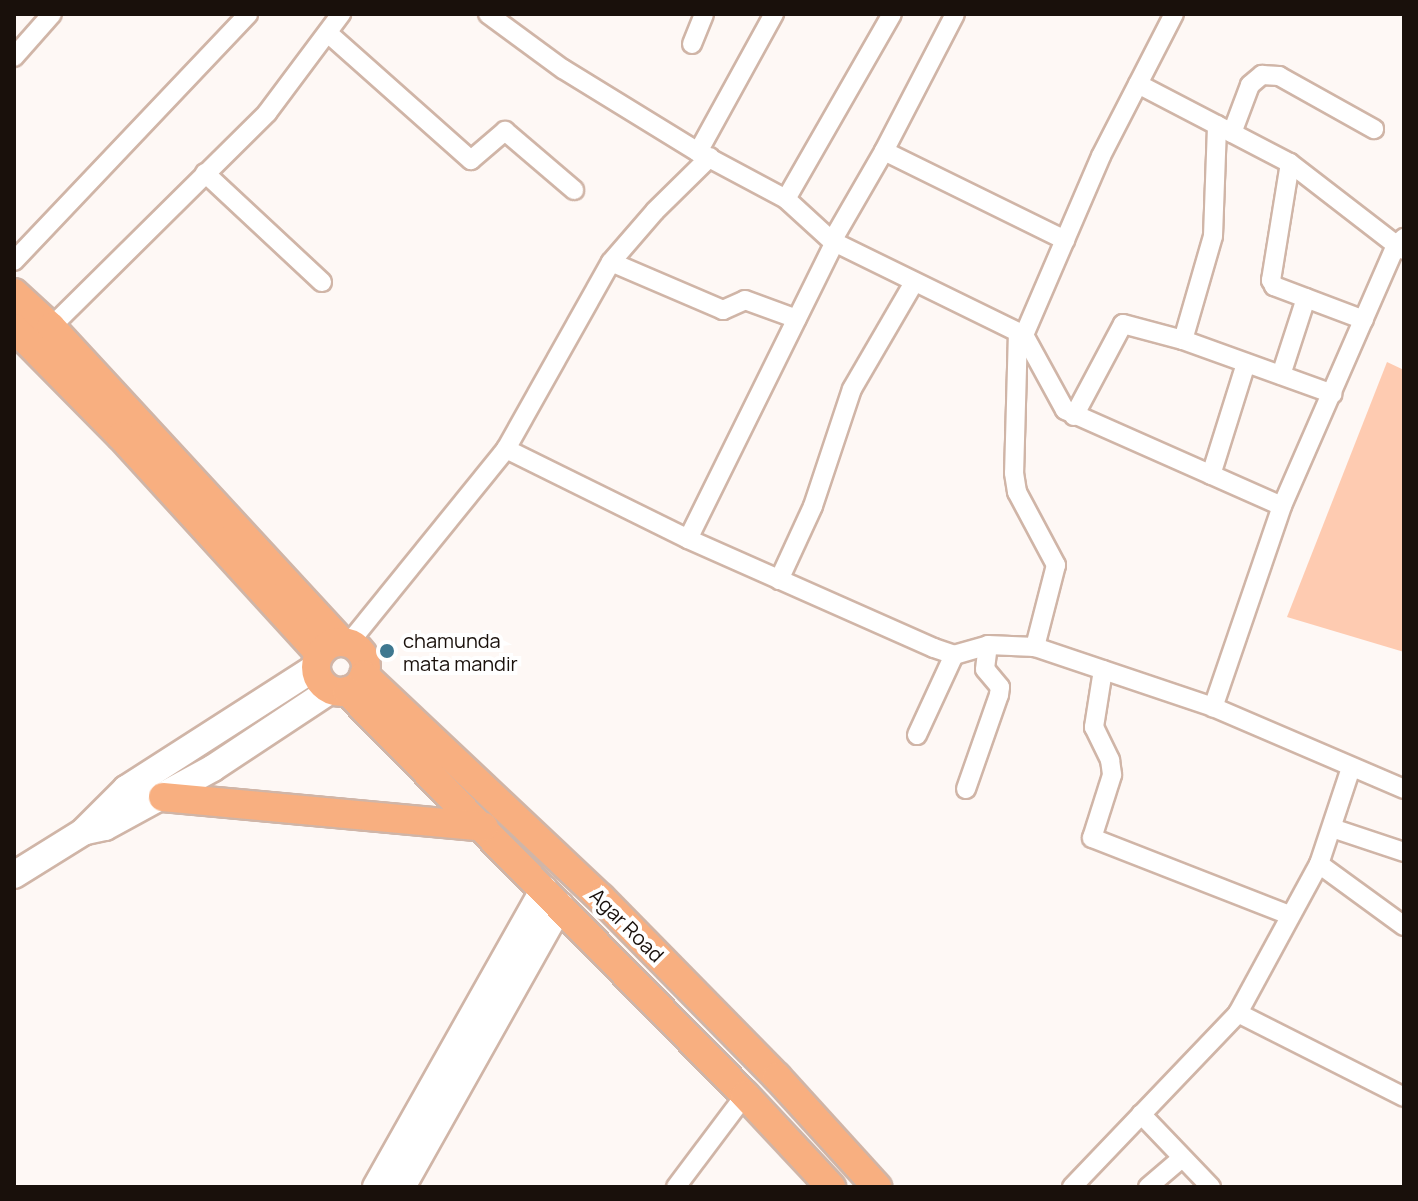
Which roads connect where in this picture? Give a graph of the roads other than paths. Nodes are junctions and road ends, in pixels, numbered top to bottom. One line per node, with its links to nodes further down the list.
1 (52, 14): 12 (street)
2 (248, 14): 25 (street)
3 (341, 14): 10 (street)
4 (488, 14): 17 (street)
5 (704, 14): 11 (street)
6 (774, 14): 17 (street)
7 (892, 14): 21 (street)
8 (955, 14): 16 (street)
9 (1174, 14): 13 (street)
10 (329, 34): 19 (street); 20 (street)
11 (692, 44)
12 (18, 45)
13 (1138, 84): 14 (street); 22 (street)
14 (1225, 129): 15 (street); 18 (street); 36 (street)
15 (1374, 129)
16 (884, 151): 22 (street); 23 (street)
17 (704, 154): 21 (street); 26 (street)
18 (1290, 163): 24 (street); 30 (street)
19 (205, 173): 27 (street); 33 (street)
20 (574, 190)
21 (786, 199): 23 (street)
22 (1065, 240): 35 (street)
23 (833, 241): 28 (street); 31 (street)
24 (1401, 244): 32 (street)
25 (14, 261)
26 (611, 262): 31 (street); 41 (street)
27 (322, 282)
28 (913, 284): 35 (street); 45 (street)
29 (14, 293): 33 (main road)
30 (1306, 298): 32 (street); 38 (street)
31 (797, 319): 44 (street)
32 (1364, 320): 39 (street)
33 (51, 327): 49 (main road)
34 (14, 328): 49 (main road)
35 (1021, 334): 40 (street); 47 (street)
36 (1183, 340): 37 (street); 40 (street)
37 (1246, 363): 38 (street); 42 (street)
38 (1281, 375): 39 (street)
39 (1333, 394): 43 (street)
40 (1074, 416): 42 (street)
41 (506, 449): 44 (street); 49 (street)
42 (1211, 475): 43 (street)
43 (1282, 506): 51 (street)
44 (688, 539): 45 (street)
45 (779, 580): 48 (street)
46 (988, 645): 47 (street); 48 (street); 54 (street)
47 (1035, 647): 50 (street)
48 (954, 655): 52 (street)
49 (338, 666): 56 (main road); 57 (main road); 59 (main road); 74 (main road, Agar Road)
50 (1103, 670): 51 (street); 64 (street)
51 (1213, 707): 53 (street)
52 (917, 735)
53 (1351, 768): 55 (street); 58 (street)
54 (966, 789)
55 (1404, 789)
56 (163, 797): 57 (main road); 59 (main road)
57 (484, 827): 63 (main road)
58 (1332, 828): 60 (street); 61 (street)
59 (83, 832): 62 (main road)
60 (1404, 852)
61 (1319, 864): 64 (street); 65 (street)
62 (14, 875)
63 (552, 897): 67 (main road); 71 (main road)
64 (1290, 915): 66 (street)
65 (1404, 926)
66 (1238, 1013): 68 (street); 69 (street)
67 (745, 1095): 72 (street); 73 (main road)
68 (1404, 1097)
69 (1141, 1114): 70 (street); 75 (street)
70 (1182, 1158): 76 (street); 77 (street)
71 (384, 1186)
72 (676, 1187)
73 (831, 1187)
74 (877, 1187)
75 (1072, 1187)
76 (1148, 1187)
77 (1211, 1187)

